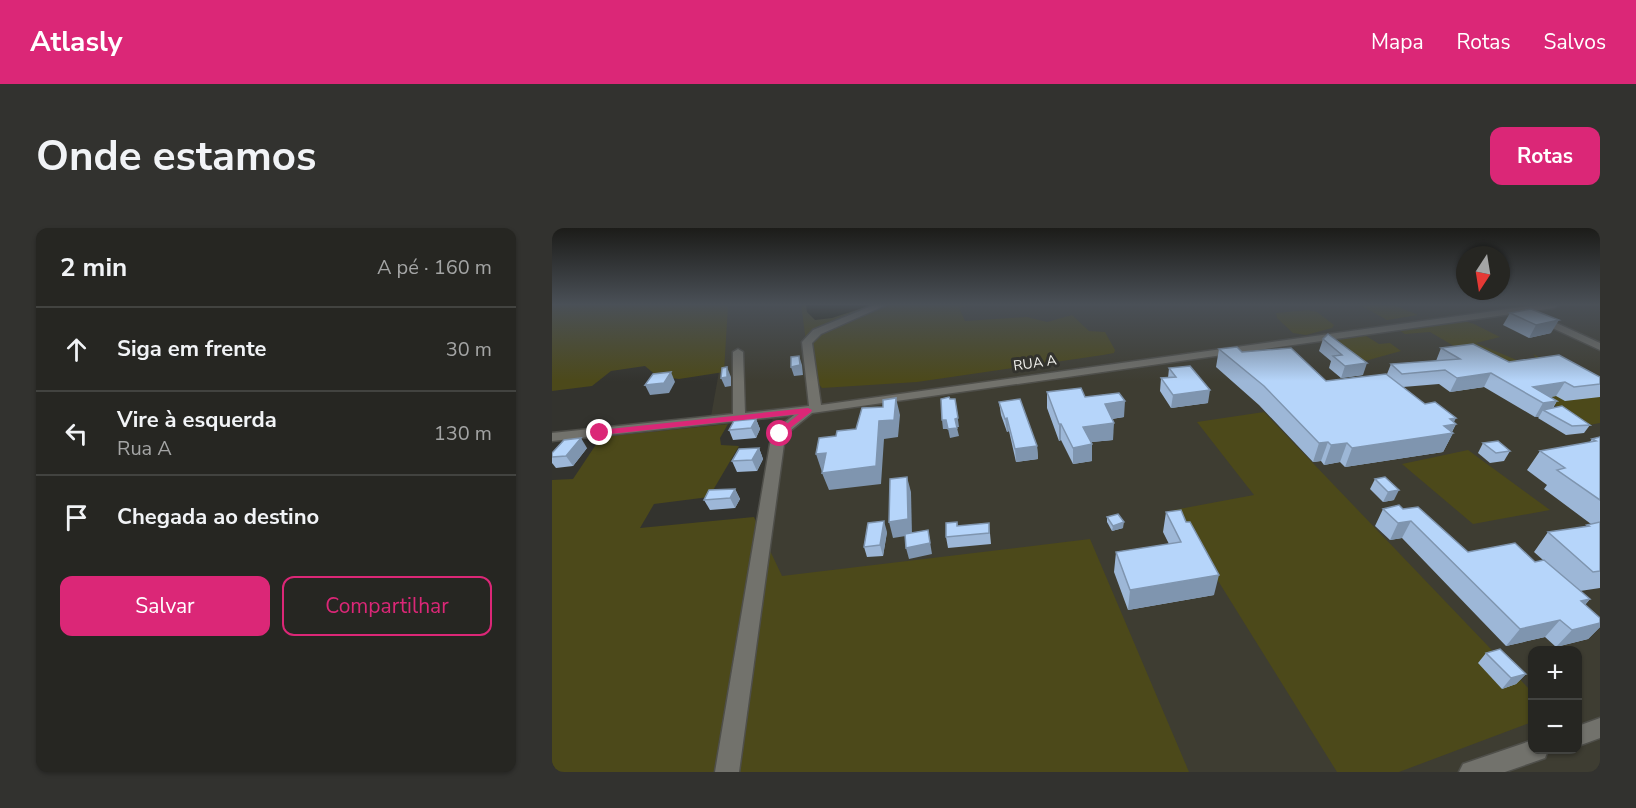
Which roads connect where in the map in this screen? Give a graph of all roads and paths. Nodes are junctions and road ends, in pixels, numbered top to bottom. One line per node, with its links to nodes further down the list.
1 (823, 330): 6 (street)
2 (1376, 330): 6 (street, RUA A)
3 (1564, 330): 4 (street)
4 (1600, 347)
5 (738, 352): 7 (street)
6 (812, 410): 7 (street, RUA A); 12 (street)
7 (739, 419): 8 (street, RUA A)
8 (552, 437)
9 (1600, 728): 10 (street)
10 (1582, 735)
11 (1528, 753): 13 (street)
12 (727, 772)
13 (1471, 772)

